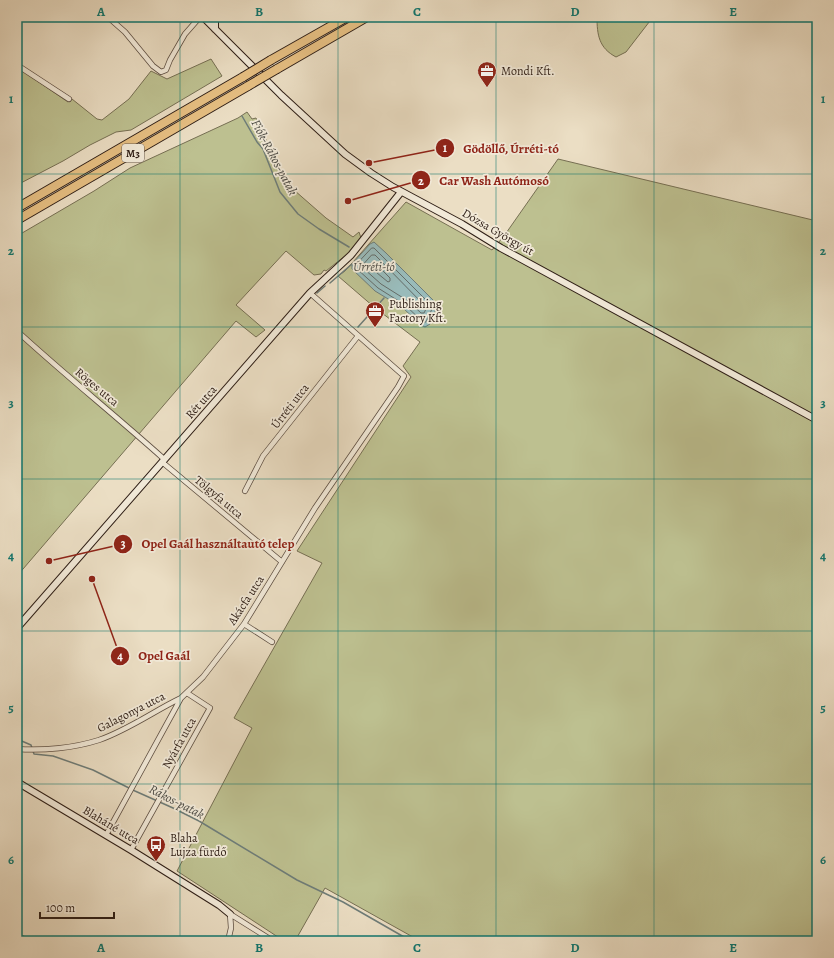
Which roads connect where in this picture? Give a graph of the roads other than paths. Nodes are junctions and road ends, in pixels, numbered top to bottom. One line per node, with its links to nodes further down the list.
1 (108, 17): 2 (street)
2 (201, 17): 6 (street, Dózsa György út)
3 (215, 17): 6 (street)
4 (346, 17): 10 (highway, M3, bridge)
5 (366, 18): 11 (highway, M3, bridge)
6 (216, 29): 9 (street, Dózsa György út)
7 (17, 65): 8 (street)
8 (69, 99)
9 (401, 192): 12 (street, Rét utca); 15 (street, Dózsa György út)
10 (17, 208)
11 (17, 220)
12 (310, 293): 14 (street); 16 (street, Rét utca)
13 (17, 331): 16 (street, Röges utca)
14 (358, 336): 17 (street, Úrréti utca); 18 (street, Akácfa utca)
15 (817, 420)
16 (163, 461): 18 (street, Tölgyfa utca); 20 (street, Rét utca)
17 (245, 492)
18 (282, 562): 19 (street, Akácfa utca)
19 (244, 624): 21 (street); 22 (street, Akácfa utca)
20 (17, 628)
21 (272, 642)
22 (187, 693): 23 (street, Akácfa utca); 28 (street, Nyárfa utca)
23 (181, 698): 24 (street, Galagonya utca); 27 (street, Akácfa utca)
24 (17, 749)
25 (19, 783): 26 (street); 27 (street, Blaháné utca)
26 (17, 794)
27 (106, 835): 28 (street, Blaháné utca)
28 (131, 850): 29 (street, Blaháné utca)
29 (230, 914): 32 (street); 33 (street, Blaháné utca)
30 (17, 936): 31 (street)
31 (29, 941)
32 (228, 941)
33 (273, 941)

